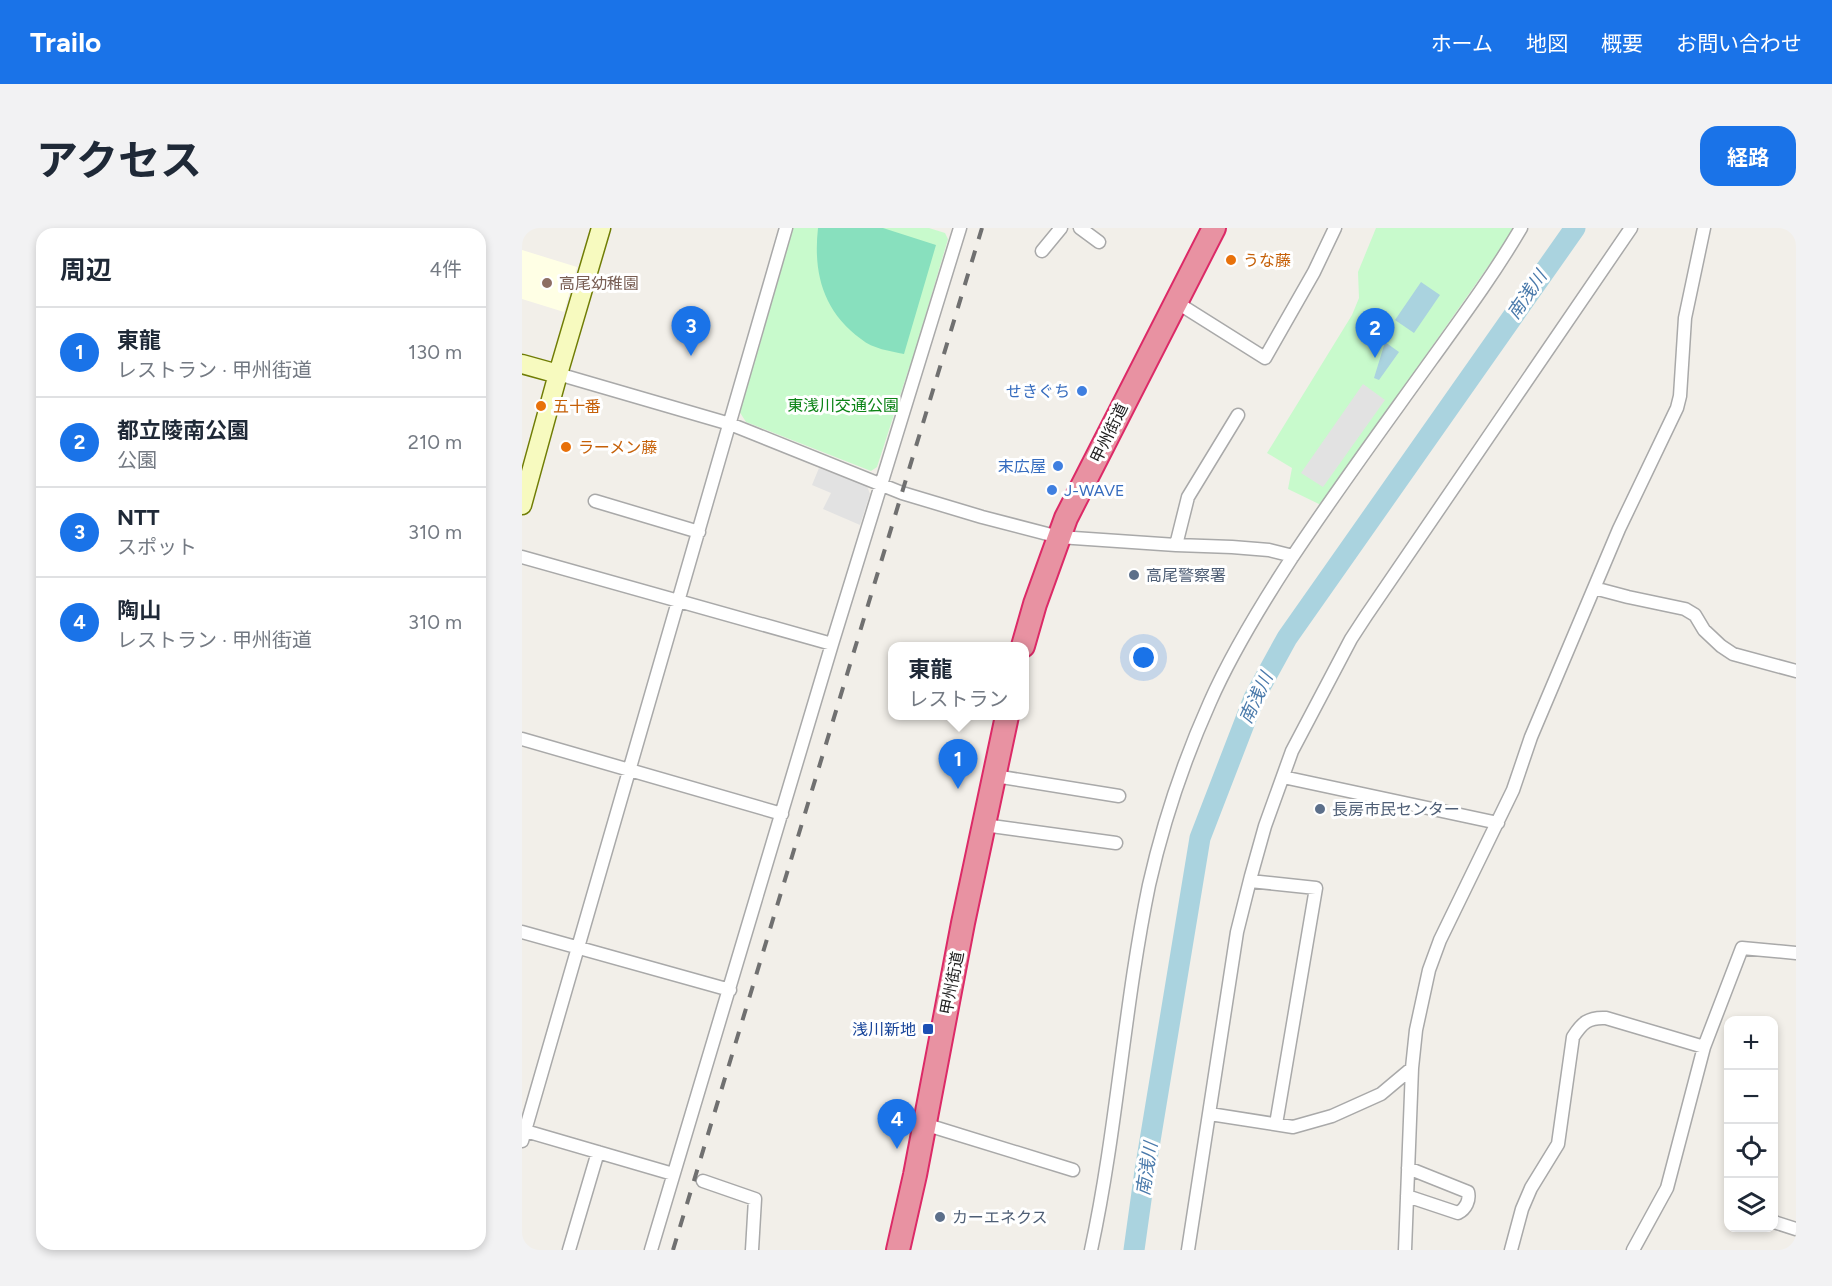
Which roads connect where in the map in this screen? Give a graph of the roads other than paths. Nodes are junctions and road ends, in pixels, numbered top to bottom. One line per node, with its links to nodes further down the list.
1 (601, 228): 15 (street)
2 (786, 228): 17 (street)
3 (1061, 228): 12 (street)
4 (1214, 228): 13 (highway, 甲州街道)
5 (1335, 228): 13 (street)
6 (1521, 228): 24 (street)
7 (1631, 228): 35 (street)
8 (1704, 228): 26 (street)
9 (957, 229): 18 (street)
10 (1087, 230): 11 (street)
11 (1099, 242)
12 (1042, 251)
13 (1176, 302): 22 (highway, 甲州街道)
14 (522, 363): 15 (street)
15 (558, 374): 17 (street); 20 (street)
16 (1238, 415): 23 (street)
17 (730, 423): 18 (street); 21 (street)
18 (882, 485): 22 (street); 29 (street)
19 (595, 501): 21 (street)
20 (522, 505)
21 (699, 532): 27 (street)
22 (1059, 537): 23 (street); 28 (highway, 甲州街道)
23 (1176, 545): 24 (street)
24 (1293, 556): 64 (street)
25 (522, 557): 27 (street)
26 (1594, 588): 30 (street); 38 (street)
27 (679, 601): 29 (street); 33 (street)
28 (1024, 642)
29 (832, 644): 37 (street)
30 (1796, 671)
31 (1006, 720): 34 (highway, 甲州街道)
32 (522, 739): 33 (street)
33 (630, 771): 37 (street); 43 (street)
34 (995, 776): 36 (street); 39 (highway, 甲州街道)
35 (1283, 777): 38 (street); 41 (street)
36 (1119, 796)
37 (782, 814): 45 (street)
38 (1498, 823): 47 (street)
39 (984, 825): 40 (street); 49 (highway, 甲州街道)
40 (1116, 843)
41 (1250, 881): 48 (street); 50 (street)
42 (522, 932): 43 (street)
43 (578, 948): 45 (street); 51 (street)
44 (1796, 953): 46 (street)
45 (730, 990): 55 (street)
46 (1704, 1047): 67 (street); 68 (street)
47 (1412, 1068): 50 (street); 53 (street)
48 (1210, 1114): 50 (street); 65 (street)
49 (924, 1124): 54 (street); 63 (highway, 甲州街道)
50 (1276, 1124)
51 (523, 1134): 52 (street)
52 (598, 1152): 55 (street); 60 (street)
53 (1408, 1168): 57 (street); 57 (street)
54 (1073, 1170)
55 (673, 1174): 61 (street)
56 (703, 1181): 62 (street)
57 (1407, 1196): 66 (street)
58 (1778, 1223): 59 (street)
59 (1796, 1228)
60 (568, 1250)
61 (651, 1250)
62 (752, 1250)
63 (898, 1250)
64 (1091, 1250)
65 (1188, 1250)
66 (1405, 1250)
67 (1511, 1250)
68 (1633, 1250)

